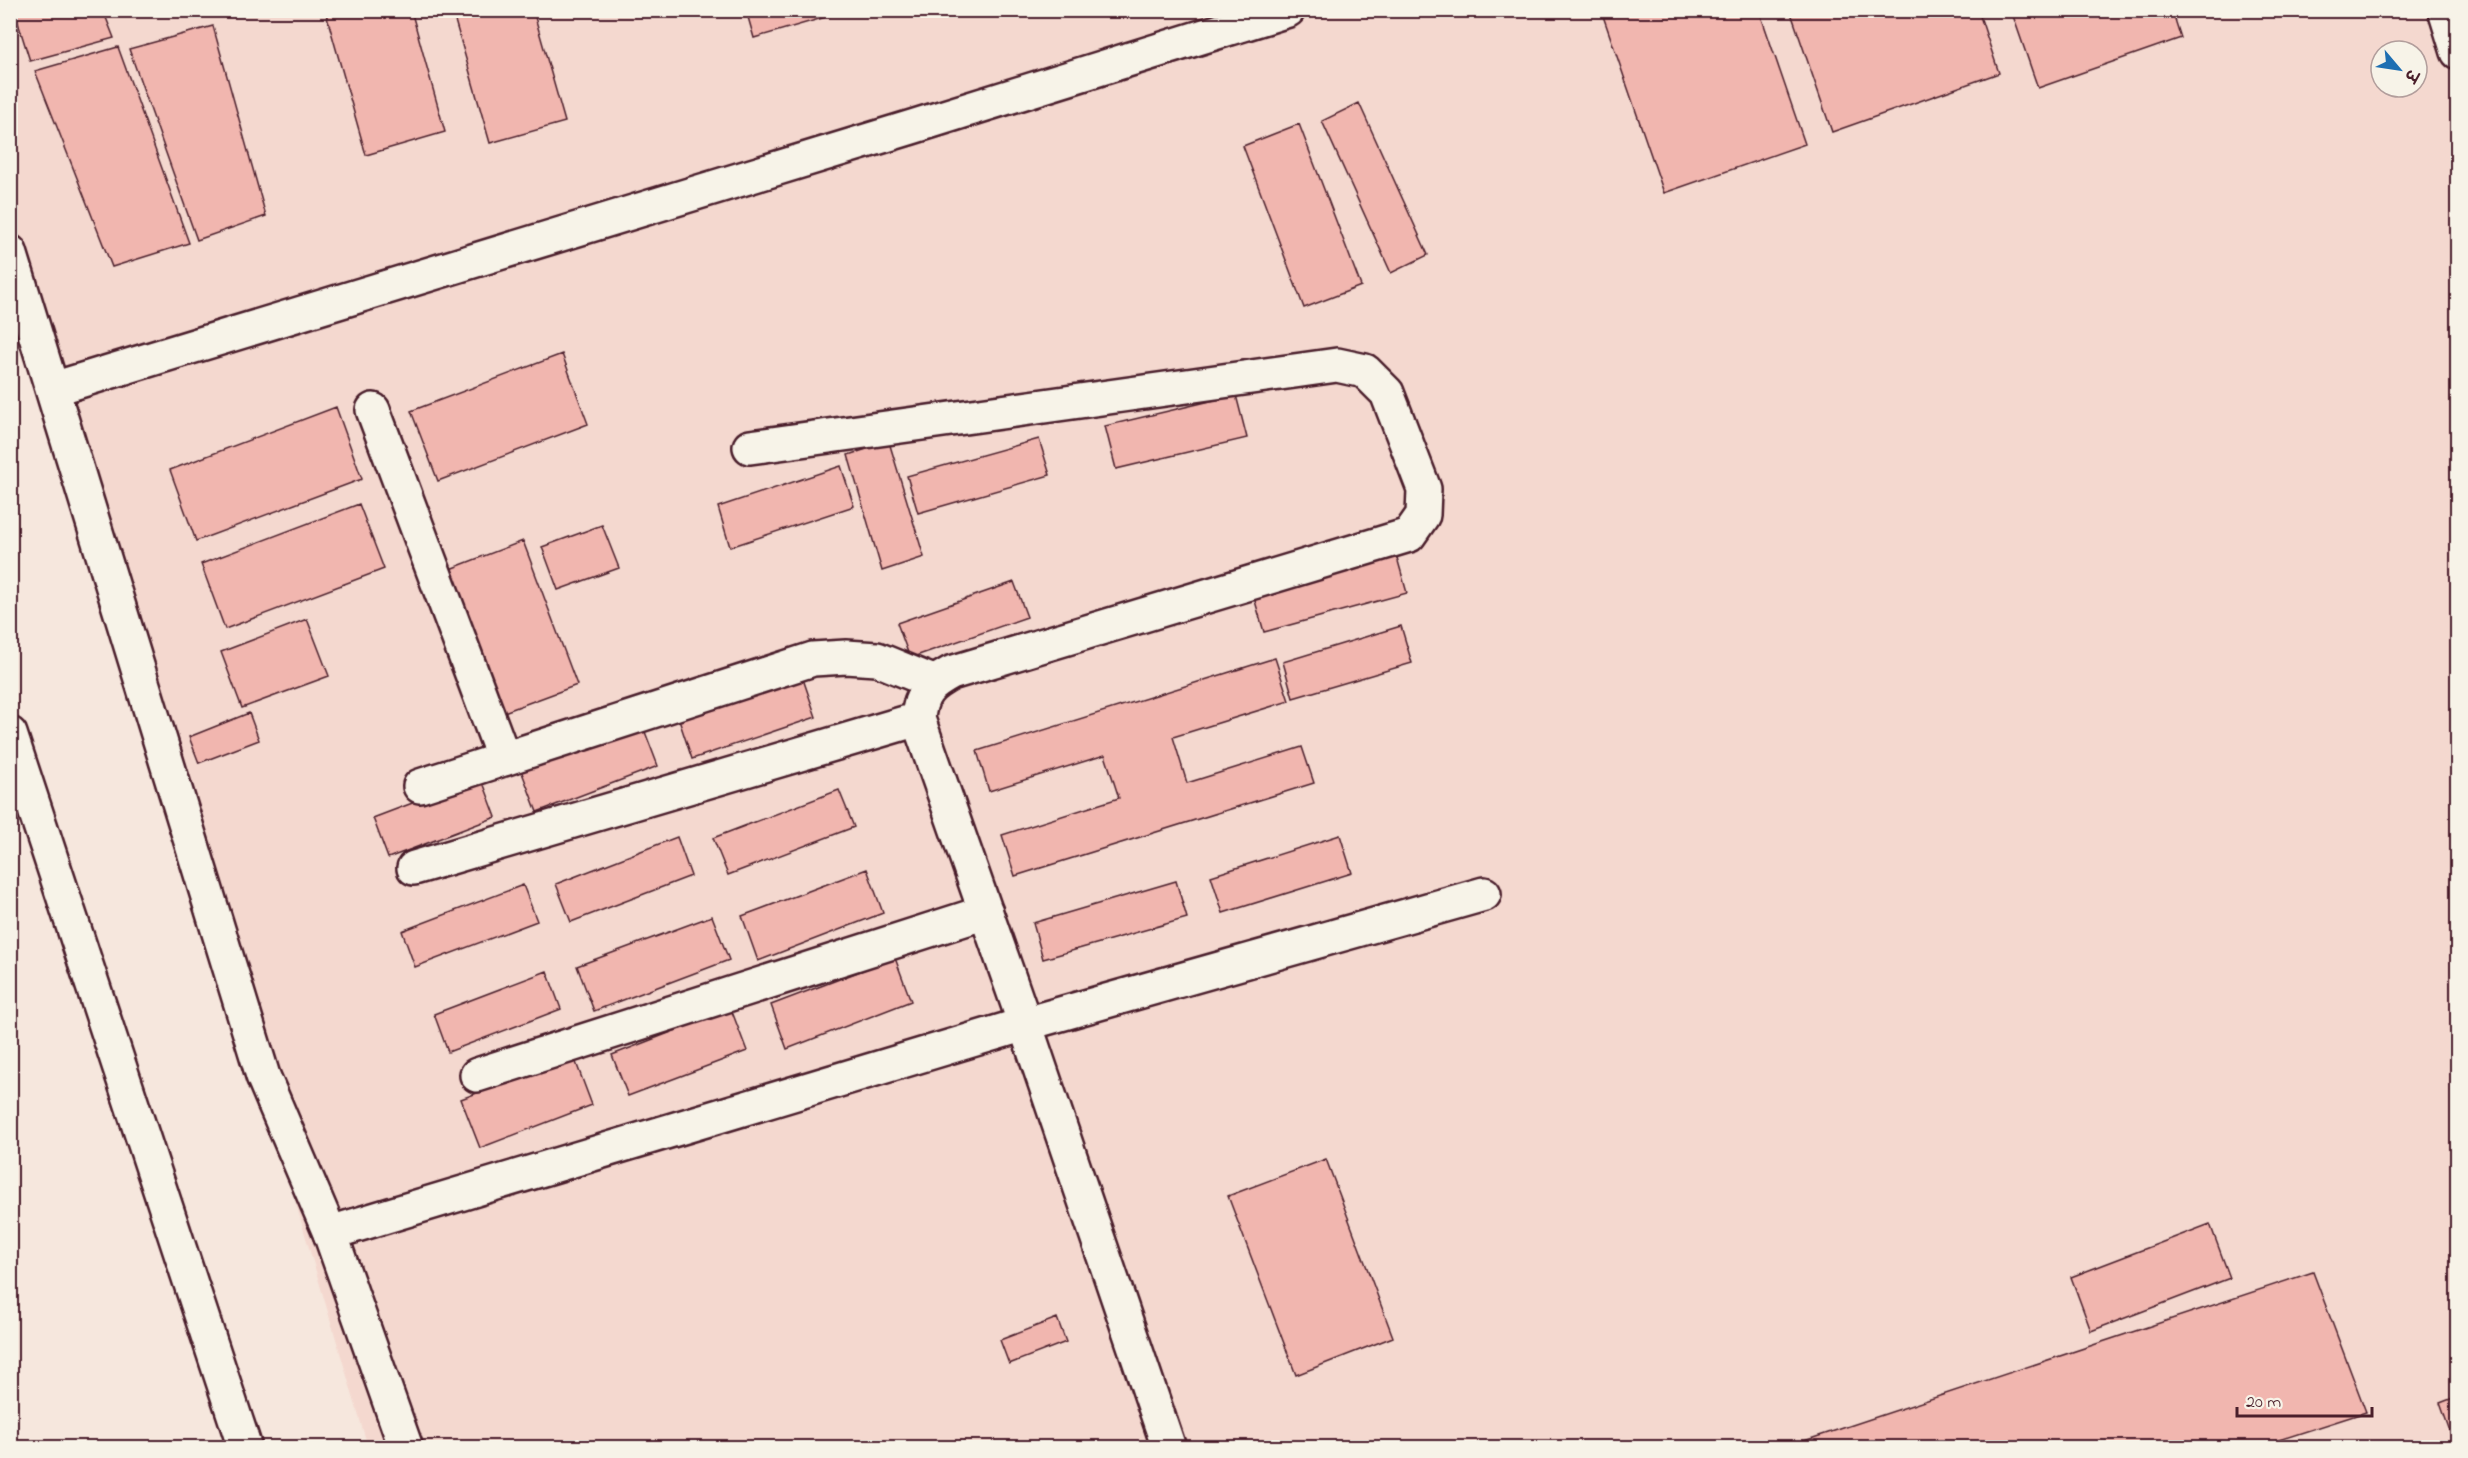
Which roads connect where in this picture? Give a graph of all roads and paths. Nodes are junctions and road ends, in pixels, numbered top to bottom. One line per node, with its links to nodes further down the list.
1 (1288, 10): 5 (main road)
2 (2445, 10): 3 (main road)
3 (2457, 52)
4 (10, 252): 5 (main road)
5 (52, 389): 18 (main road)
6 (373, 410): 11 (main road)
7 (750, 447): 8 (main road)
8 (933, 682): 9 (main road); 11 (main road)
9 (918, 719): 13 (main road); 15 (main road)
10 (10, 734): 19 (main road)
11 (504, 759): 12 (main road)
12 (420, 786)
13 (414, 868)
14 (1484, 894): 16 (main road)
15 (986, 912): 16 (main road); 17 (main road)
16 (1025, 1024): 18 (main road); 21 (main road)
17 (477, 1075)
18 (330, 1233): 20 (main road)
19 (245, 1448)
20 (406, 1448)
21 (1169, 1448)

